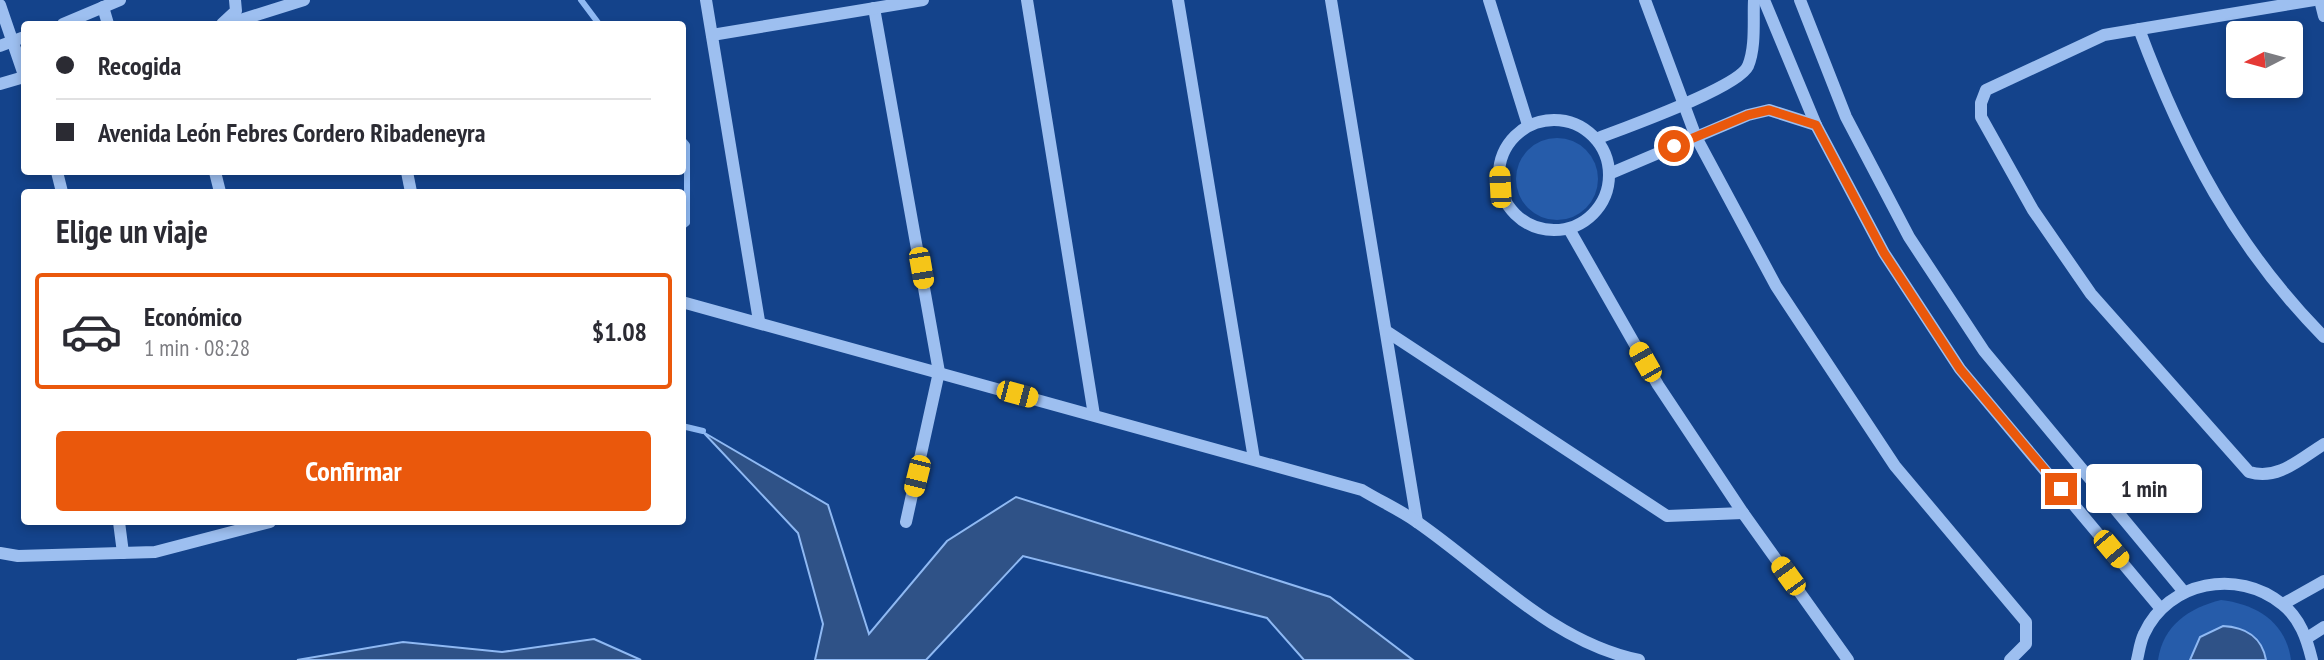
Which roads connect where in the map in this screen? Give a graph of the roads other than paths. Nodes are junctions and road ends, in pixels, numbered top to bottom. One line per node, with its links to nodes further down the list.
1 (120, 0): 16 (street)
2 (236, 0): 21 (street)
3 (706, 0): 24 (street)
4 (923, 0): 17 (street)
5 (1027, 0): 41 (street)
6 (1178, 0): 43 (street)
7 (1331, 0): 38 (street)
8 (1489, 0): 30 (street)
9 (1645, 0): 29 (street)
10 (1754, 0): 29 (street)
11 (1764, 0): 31 (street)
12 (1800, 0): 52 (street)
13 (2317, 0): 18 (street); 23 (street)
14 (294, 1): 22 (street)
15 (0, 5): 25 (street)
16 (103, 7): 19 (street); 20 (street)
17 (874, 8): 24 (street); 40 (street)
18 (2324, 16)
19 (70, 21)
20 (107, 21)
21 (225, 21)
22 (237, 21)
23 (2139, 29): 39 (street); 42 (street)
24 (712, 36): 37 (street)
25 (19, 39): 26 (street)
26 (0, 46)
27 (21, 77): 28 (street)
28 (0, 84)
29 (1682, 105): 32 (street); 33 (street)
30 (1528, 125): 33 (street); 35 (street)
31 (1816, 125): 32 (street); 54 (street)
32 (1696, 137): 34 (street); 59 (street)
33 (1596, 139): 34 (street)
34 (1609, 174): 35 (street)
35 (1569, 229): 44 (street)
36 (686, 303): 37 (street)
37 (759, 321): 40 (street)
38 (1386, 331): 44 (street); 46 (street)
39 (2324, 337)
40 (939, 372): 41 (street); 45 (street)
41 (1094, 415): 43 (street)
42 (2324, 444)
43 (1254, 459): 46 (street)
44 (1743, 513): 58 (street)
45 (906, 522)
46 (1416, 522): 57 (street)
47 (119, 525): 50 (street)
48 (258, 525): 50 (street)
49 (0, 553): 50 (street)
50 (123, 553)
51 (2324, 581): 53 (street)
52 (2184, 592): 53 (street); 54 (street)
53 (2283, 604): 56 (street)
54 (2161, 609): 60 (street)
55 (2324, 627): 56 (street)
56 (2307, 638): 61 (street)
57 (1639, 660)
58 (1848, 660)
59 (2010, 660)
60 (2137, 660)
61 (2312, 660)

